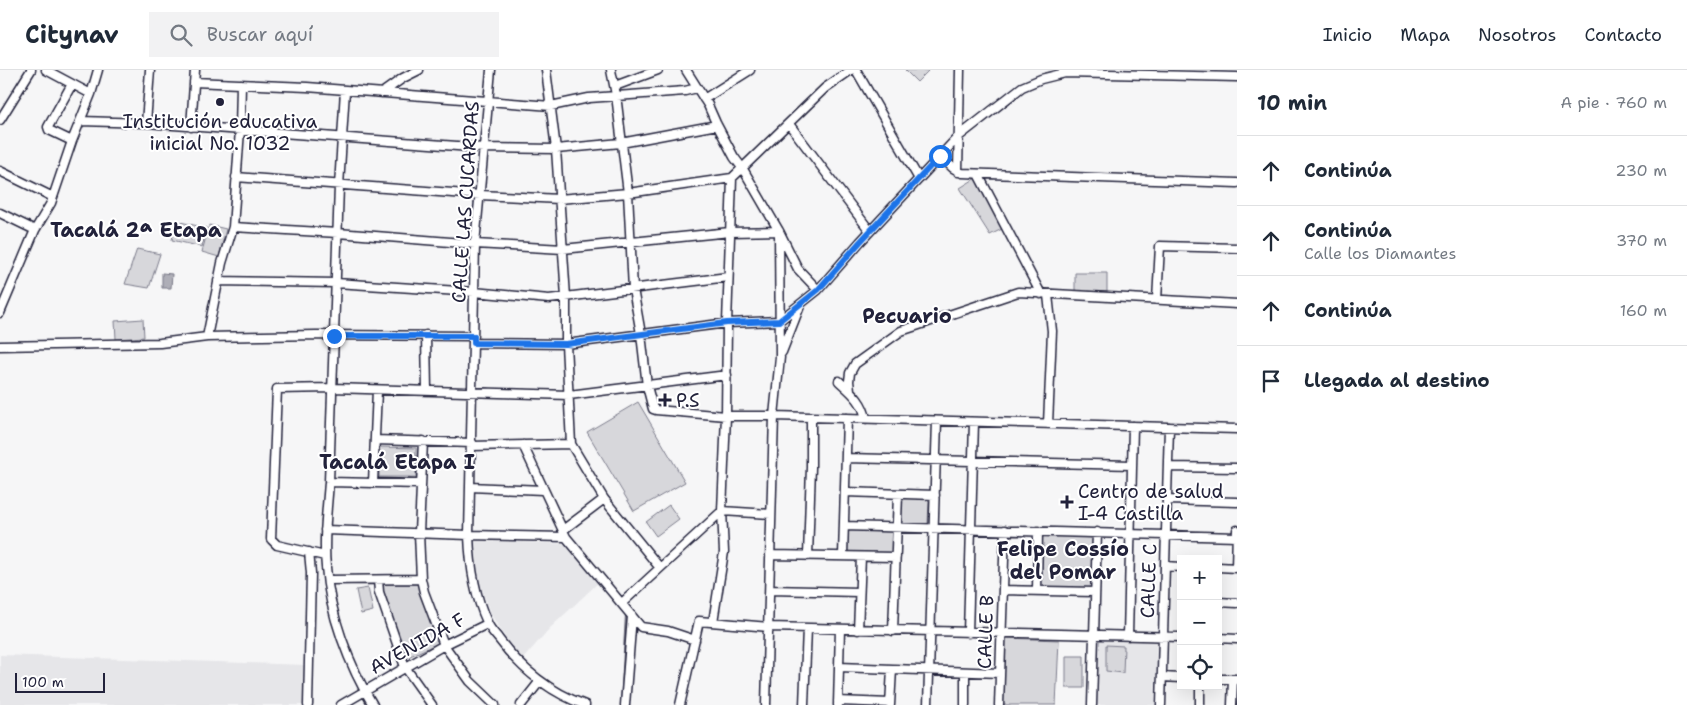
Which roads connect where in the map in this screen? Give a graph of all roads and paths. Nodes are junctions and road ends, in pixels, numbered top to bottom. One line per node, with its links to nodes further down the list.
1 (31, 70): 30 (street)
2 (46, 70): 19 (street)
3 (98, 70): 25 (street)
4 (150, 70): 32 (street)
5 (195, 70): 18 (street)
6 (419, 70): 24 (street)
7 (492, 70): 28 (street, CALLE LAS CUCARDAS)
8 (546, 70): 29 (street)
9 (610, 70): 21 (street)
10 (658, 70): 21 (street)
11 (686, 70): 22 (street)
12 (750, 70): 27 (street)
13 (851, 70): 33 (street)
14 (856, 70): 50 (street)
15 (960, 70): 37 (street)
16 (1065, 72): 17 (street); 37 (street)
17 (1237, 78)
18 (194, 82): 20 (street); 35 (street)
19 (72, 84): 25 (street); 39 (street)
20 (241, 84): 23 (street); 36 (street)
21 (614, 86): 26 (street)
22 (697, 88): 26 (street); 27 (street)
23 (345, 90): 24 (street); 38 (street)
24 (382, 93): 28 (street)
25 (91, 94): 31 (street)
26 (616, 95): 29 (street); 40 (street)
27 (704, 99): 34 (street)
28 (489, 101): 29 (street); 41 (street, CALLE LAS CUCARDAS)
29 (551, 106): 42 (street)
30 (0, 120)
31 (81, 120): 32 (street); 39 (street)
32 (146, 123): 35 (street)
33 (789, 124): 44 (street); 61 (street)
34 (717, 125): 40 (street); 44 (street)
35 (191, 127): 36 (street)
36 (240, 130): 38 (street); 48 (street)
37 (958, 137): 43 (street); 46 (street)
38 (342, 138): 41 (street); 52 (street)
39 (72, 141): 55 (street)
40 (621, 143): 42 (street); 53 (street)
41 (484, 148): 42 (street); 54 (street, CALLE LAS CUCARDAS)
42 (556, 149): 56 (street)
43 (940, 156): 46 (street); 50 (street)
44 (743, 169): 49 (street); 60 (street)
45 (0, 172): 55 (street)
46 (958, 172): 47 (street)
47 (978, 174): 51 (street); 74 (street)
48 (236, 177): 52 (street); 58 (street)
49 (732, 178): 53 (street); 62 (street)
50 (919, 179): 61 (street)
51 (1237, 182)
52 (339, 186): 54 (street); 63 (street)
53 (628, 193): 56 (street); 64 (street)
54 (480, 195): 56 (street); 65 (street, CALLE LAS CUCARDAS)
55 (53, 197): 59 (street)
56 (559, 199): 67 (street)
57 (1, 215): 59 (street)
58 (233, 226): 63 (street); 69 (street)
59 (34, 230): 79 (street)
60 (779, 231): 62 (street); 72 (street); 80 (street)
61 (870, 231): 72 (street)
62 (730, 232): 64 (street); 68 (street)
63 (338, 233): 65 (street); 70 (street)
64 (631, 242): 67 (street); 71 (street)
65 (475, 244): 67 (street); 73 (street, CALLE LAS CUCARDAS)
66 (1237, 248): 76 (street)
67 (563, 249): 75 (street)
68 (728, 277): 71 (street); 81 (street)
69 (218, 281): 70 (street); 85 (street)
70 (336, 283): 73 (street); 84 (street)
71 (634, 289): 75 (street); 82 (street)
72 (818, 290): 78 (street)
73 (474, 292): 75 (street); 86 (street, CALLE LAS CUCARDAS)
74 (1045, 295): 76 (street); 95 (street); 106 (street)
75 (566, 297): 87 (street)
76 (1157, 300): 77 (street)
77 (1237, 304)
78 (800, 306): 80 (street); 89 (street)
79 (0, 313)
80 (779, 321): 81 (street); 89 (street)
81 (727, 323): 82 (street); 90 (street)
82 (641, 334): 87 (street); 92 (street)
83 (426, 335): 84 (street); 86 (street); 96 (street)
84 (334, 336): 85 (street); 93 (street)
85 (207, 337): 88 (street)
86 (474, 339): 87 (street); 97 (street, CALLE LAS CUCARDAS)
87 (566, 344): 98 (street)
88 (0, 346)
89 (780, 357): 100 (street)
90 (727, 375): 92 (street); 99 (street)
91 (839, 381): 95 (street)
92 (647, 386): 98 (street); 99 (street)
93 (332, 388): 94 (street); 121 (street); 149 (street)
94 (377, 390): 96 (street); 110 (street)
95 (850, 390): 103 (street)
96 (427, 391): 97 (street)
97 (473, 393): 98 (street); 113 (street, CALLE LAS CUCARDAS)
98 (569, 395): 112 (street)
99 (726, 416): 100 (street); 132 (street)
100 (774, 416): 101 (street); 133 (street)
101 (811, 417): 102 (street); 152 (street)
102 (846, 418): 103 (street); 115 (street)
103 (866, 419): 104 (street)
104 (937, 421): 105 (street); 116 (street)
105 (974, 422): 106 (street); 117 (street)
106 (1048, 424): 107 (street)
107 (1133, 426): 108 (street); 118 (street)
108 (1170, 428): 109 (street); 119 (street, CALLE C)
109 (1237, 429)
110 (375, 440): 111 (street); 122 (street)
111 (423, 441): 113 (street); 123 (street)
112 (571, 444): 114 (street); 129 (street)
113 (471, 445): 114 (street); 124 (street, CALLE LAS CUCARDAS)
114 (523, 445): 125 (street)
115 (846, 458): 116 (street); 126 (street)
116 (936, 459): 117 (street); 128 (street)
117 (973, 460): 118 (street); 137 (street)
118 (1132, 465): 145 (street)
119 (1168, 467): 120 (street); 130 (street, CALLE C)
120 (1237, 468)
121 (329, 482): 122 (street); 138 (street)
122 (373, 483): 123 (street)
123 (421, 484): 143 (street)
124 (470, 487): 125 (street); 146 (street, CALLE LAS CUCARDAS)
125 (543, 490): 144 (street)
126 (845, 492): 127 (street); 134 (street)
127 (898, 494): 128 (street); 135 (street)
128 (935, 495): 136 (street)
129 (604, 499): 144 (street); 159 (street)
130 (1167, 500): 131 (street); 147 (street, CALLE C)
131 (1237, 502)
132 (722, 511): 133 (street); 159 (street); 173 (street)
133 (771, 514): 150 (street)
134 (844, 526): 135 (street); 153 (street)
135 (897, 528): 136 (street); 155 (street)
136 (934, 528): 137 (street); 180 (street)
137 (970, 529): 139 (street); 181 (street)
138 (325, 530): 143 (street); 151 (street)
139 (1004, 530): 141 (street); 165 (street, CALLE B)
140 (1237, 530): 148 (street)
141 (1038, 531): 142 (street); 166 (street)
142 (1097, 532): 145 (street); 168 (street)
143 (419, 533): 146 (street); 161 (street)
144 (565, 533): 146 (street); 170 (street)
145 (1130, 533): 147 (street); 184 (street)
146 (469, 535): 174 (street, CALLE LAS CUCARDAS)
147 (1166, 535): 148 (street); 156 (street, CALLE C)
148 (1237, 537): 160 (street)
149 (309, 552): 151 (street); 206 (street)
150 (770, 555): 152 (street); 164 (street)
151 (325, 556): 162 (street)
152 (808, 556): 153 (street)
153 (843, 556): 154 (street)
154 (861, 557): 155 (street); 167 (street)
155 (896, 557): 179 (street)
156 (1165, 566): 157 (street); 185 (street, CALLE C)
157 (1177, 566)
158 (1222, 567): 160 (street)
159 (660, 568): 170 (street)
160 (1237, 568)
161 (421, 579): 163 (street); 190 (street)
162 (328, 580): 163 (street); 203 (street)
163 (378, 580): 191 (street)
164 (770, 590): 167 (street); 175 (street)
165 (1003, 590): 166 (street); 182 (street, CALLE B)
166 (1037, 591): 168 (street)
167 (860, 592): 178 (street)
168 (1095, 592): 183 (street)
169 (1222, 602): 171 (street)
170 (622, 603): 172 (street)
171 (1237, 603)
172 (632, 616): 189 (street); 214 (street)
173 (712, 622): 175 (street); 189 (street)
174 (487, 624): 190 (street, AVENIDA F); 201 (street, CALLE LAS CUCARDAS)
175 (769, 627): 176 (street); 216 (street)
176 (807, 628): 177 (street); 217 (street)
177 (840, 629): 178 (street); 192 (street)
178 (858, 630): 179 (street)
179 (893, 631): 180 (street)
180 (931, 632): 181 (street); 194 (street)
181 (968, 632): 182 (street)
182 (1002, 633): 183 (street); 196 (street, CALLE B)
183 (1094, 636): 184 (street); 221 (street)
184 (1128, 636): 185 (street)
185 (1163, 637): 186 (street); 197 (street, CALLE C)
186 (1177, 637)
187 (1222, 638): 188 (street)
188 (1237, 639)
189 (695, 640): 215 (street)
190 (444, 645): 191 (street, AVENIDA F); 211 (street)
191 (405, 667): 203 (street, AVENIDA F); 210 (street)
192 (839, 667): 193 (street); 204 (street)
193 (892, 669): 194 (street); 205 (street)
194 (930, 670): 195 (street); 218 (street)
195 (965, 672): 196 (street); 219 (street)
196 (1000, 673): 220 (street, CALLE B)
197 (1162, 677): 198 (street); 222 (street, CALLE C)
198 (1177, 678)
199 (1222, 679): 200 (street)
200 (1235, 679): 224 (street)
201 (540, 681): 212 (street); 213 (street, CALLE LAS CUCARDAS)
202 (1200, 690): 223 (street)
203 (363, 691): 207 (street, AVENIDA F); 208 (street, AVENIDA F); 209 (street)
204 (838, 703): 205 (street)
205 (890, 704)
206 (308, 705)
207 (341, 705)
208 (346, 705)
209 (373, 705)
210 (432, 705)
211 (495, 705)
212 (521, 705)
213 (585, 705)
214 (625, 705)
215 (680, 705)
216 (766, 705)
217 (804, 705)
218 (928, 705)
219 (965, 705)
220 (999, 705)
221 (1092, 705)
222 (1161, 705)
223 (1200, 705)
224 (1232, 705)

